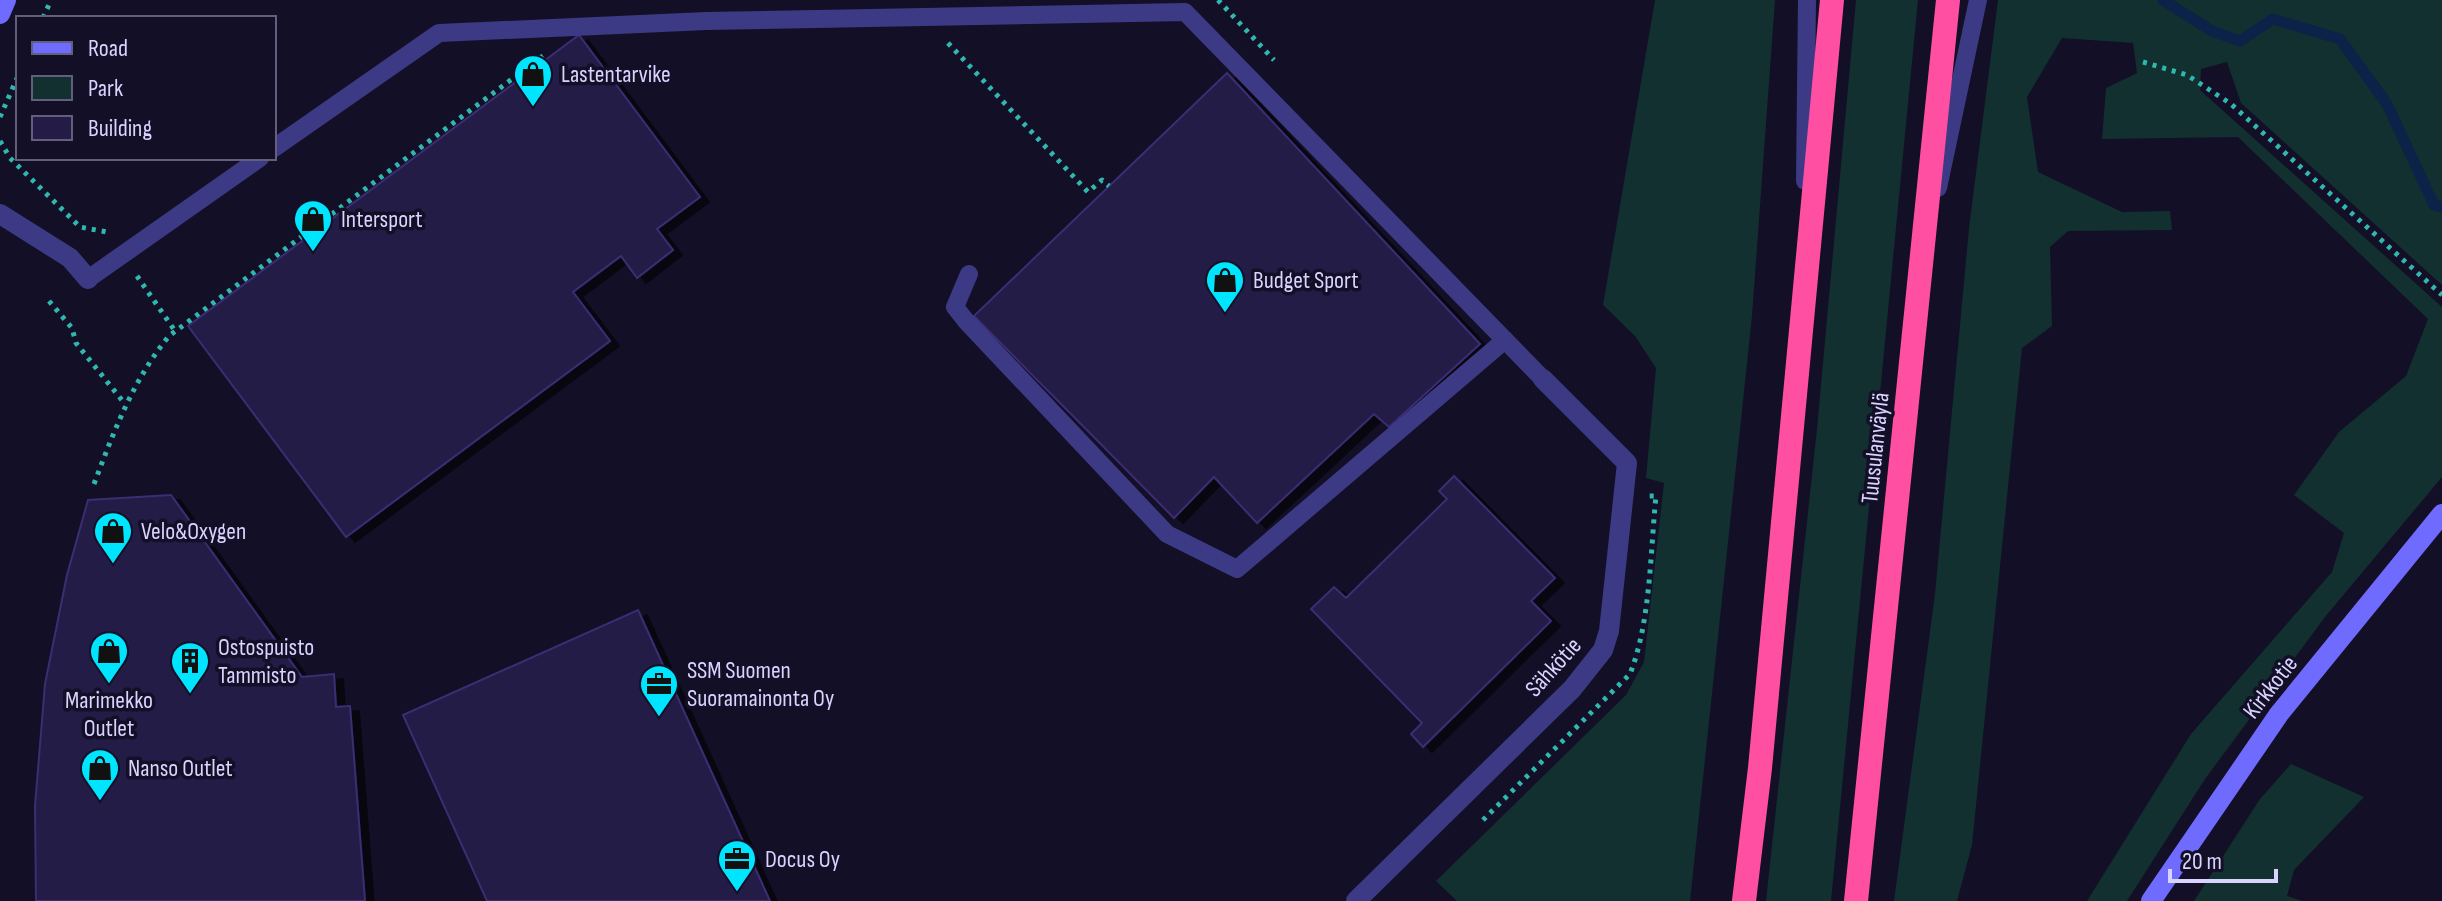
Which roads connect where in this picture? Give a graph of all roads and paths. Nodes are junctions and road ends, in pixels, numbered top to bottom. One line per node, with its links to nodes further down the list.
1 (6, 0): 6 (street)
2 (1807, 0): 18 (lane)
3 (1832, 0): 18 (highway)
4 (1948, 0): 19 (highway, Tuusulanväylä)
5 (1978, 0): 19 (lane)
6 (0, 14)
7 (923, 16): 8 (lane); 15 (path); 25 (lane)
8 (556, 26): 13 (lane); 24 (path)
9 (2143, 62): 22 (path)
10 (16, 81): 11 (path)
11 (0, 117)
12 (0, 141): 17 (path)
13 (276, 147)
14 (257, 160): 17 (lane)
15 (1109, 186)
16 (0, 214): 21 (street)
17 (122, 255): 21 (lane); 24 (path)
18 (1804, 271): 31 (highway)
19 (1920, 273): 32 (highway, Tuusulanväylä)
20 (969, 274): 25 (lane)
21 (88, 279)
22 (2442, 295)
23 (49, 301): 27 (path)
24 (175, 331): 27 (path)
25 (1505, 340): 26 (lane)
26 (1543, 379): 30 (street, Sähkötie)
27 (125, 404): 28 (path)
28 (94, 484)
29 (2442, 514): 33 (street, Kirkkotie)
30 (1356, 901)
31 (1744, 901)
32 (1856, 901)
33 (2151, 901)

